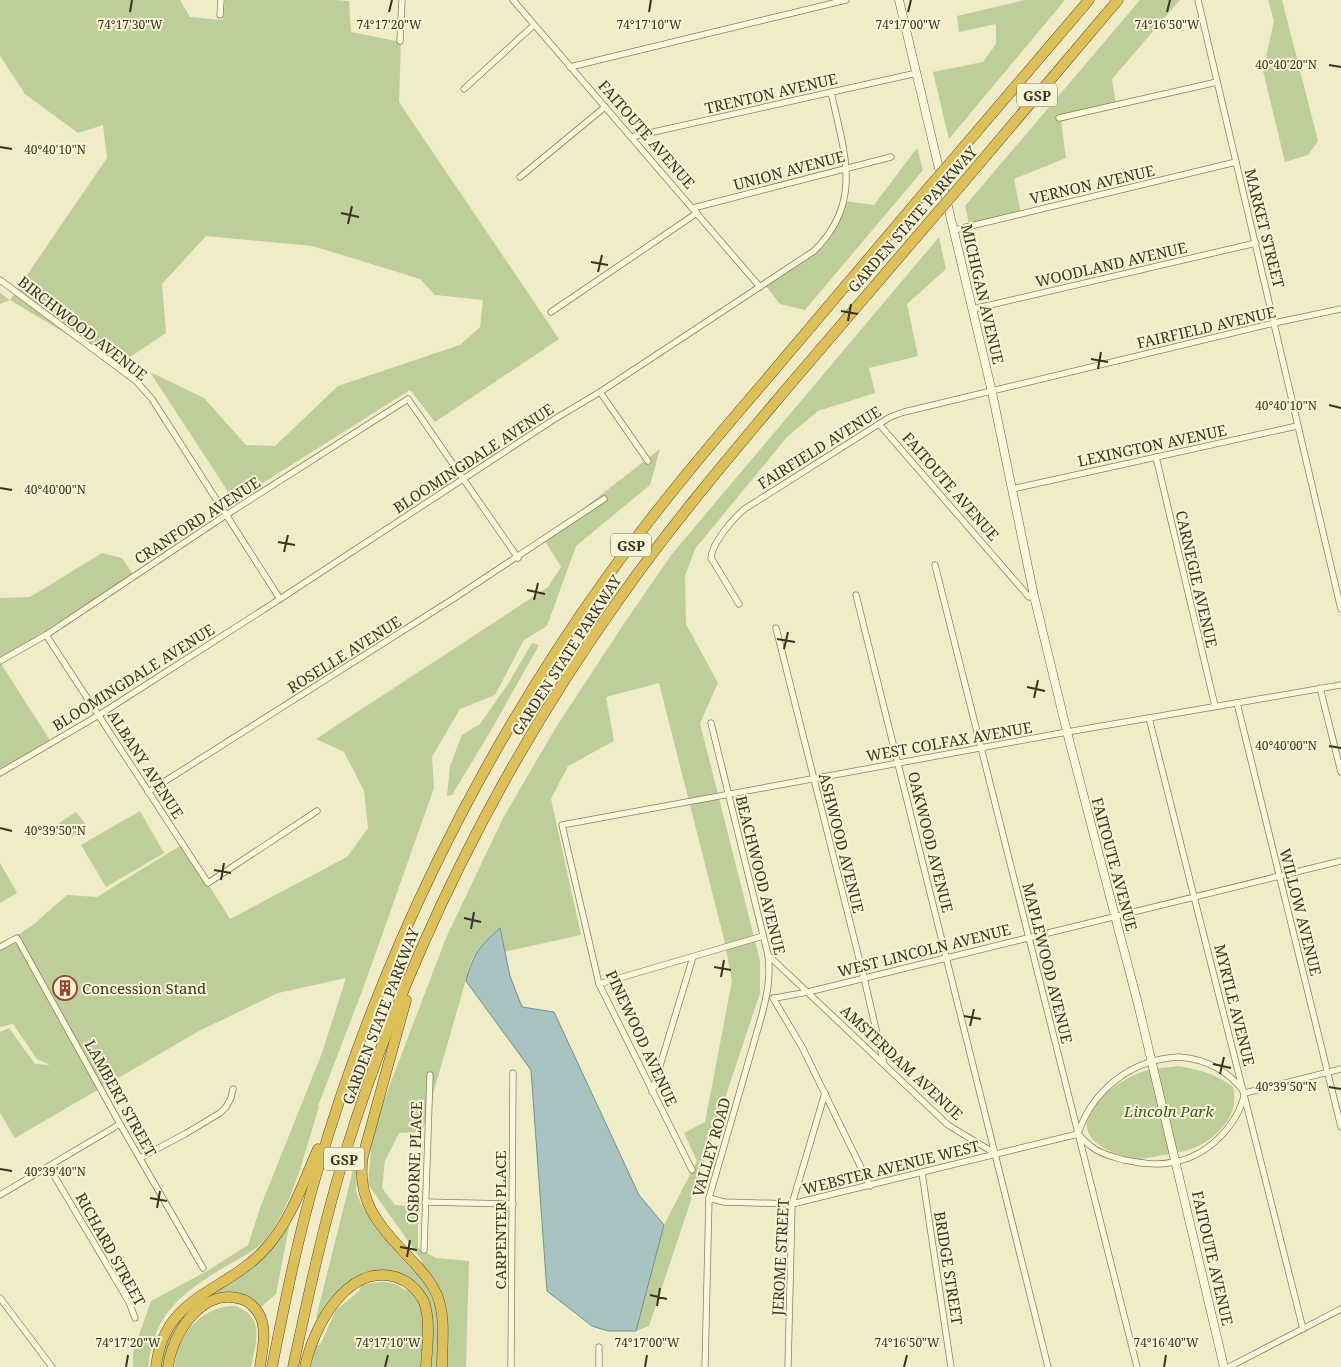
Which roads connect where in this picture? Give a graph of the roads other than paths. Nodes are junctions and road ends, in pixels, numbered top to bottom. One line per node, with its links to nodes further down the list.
1 (222, 0): 9 (street)
2 (402, 0): 11 (street)
3 (513, 0): 10 (street, FAITOUTE AVENUE)
4 (846, 0): 12 (street)
5 (899, 0): 13 (street, MICHIGAN AVENUE)
6 (1089, 0): 96 (highway, GARDEN STATE PARKWAY / GSP, bridge)
7 (1118, 0): 79 (highway, GARDEN STATE PARKWAY / GSP, bridge)
8 (1198, 0): 14 (street, MARKET STREET)
9 (220, 15)
10 (534, 25): 12 (street, FAITOUTE AVENUE); 15 (street)
11 (400, 41)
12 (570, 67): 17 (street, FAITOUTE AVENUE)
13 (917, 72): 16 (street, TRENTON AVENUE); 25 (street, MICHIGAN AVENUE)
14 (1217, 82): 18 (street); 21 (street, MARKET STREET)
15 (464, 89)
16 (831, 92): 19 (street, TRENTON AVENUE); 22 (street, BLOOMINGDALE AVENUE)
17 (605, 107): 19 (street, FAITOUTE AVENUE); 23 (street)
18 (1059, 118)
19 (631, 137): 24 (street, FAITOUTE AVENUE)
20 (892, 157): 22 (street, UNION AVENUE)
21 (1236, 162): 25 (street, VERNON AVENUE); 26 (street, MARKET STREET)
22 (847, 168): 24 (street, UNION AVENUE); 28 (street, BLOOMINGDALE AVENUE)
23 (520, 177)
24 (695, 211): 28 (street, FAITOUTE AVENUE); 31 (street)
25 (954, 230): 29 (street, MICHIGAN AVENUE)
26 (1256, 243): 29 (street, WOODLAND AVENUE); 32 (street, MARKET STREET)
27 (0, 280): 42 (street, BIRCHWOOD AVENUE)
28 (760, 287): 33 (street, BLOOMINGDALE AVENUE)
29 (973, 309): 34 (street, MICHIGAN AVENUE)
30 (1341, 309): 32 (street, FAIRFIELD AVENUE)
31 (552, 312)
32 (1274, 323): 34 (street, FAIRFIELD AVENUE); 36 (street, MARKET STREET)
33 (600, 392): 38 (street); 39 (street, BLOOMINGDALE AVENUE)
34 (992, 392): 35 (street, FAIRFIELD AVENUE); 40 (street, MICHIGAN AVENUE)
35 (879, 424): 46 (street, FAITOUTE AVENUE); 48 (street, FAIRFIELD AVENUE)
36 (1298, 426): 37 (street, LEXINGTON AVENUE); 49 (street, MARKET STREET)
37 (1156, 457): 40 (street, LEXINGTON AVENUE); 56 (street, CARNEGIE AVENUE)
38 (648, 461)
39 (463, 479): 42 (street, CRANFORD AVENUE); 43 (street); 47 (street, BLOOMINGDALE AVENUE)
40 (1012, 489): 46 (street, MICHIGAN AVENUE)
41 (604, 499): 43 (street, ROSELLE AVENUE)
42 (226, 515): 47 (street, BIRCHWOOD AVENUE); 51 (street, CRANFORD AVENUE)
43 (518, 558): 66 (street, ROSELLE AVENUE)
44 (935, 565): 61 (street, MAPLEWOOD AVENUE)
45 (856, 596): 62 (street, OAKWOOD AVENUE)
46 (1034, 596): 60 (street, FAITOUTE AVENUE)
47 (280, 599): 57 (street, BLOOMINGDALE AVENUE)
48 (739, 604)
49 (1341, 609)
50 (776, 628): 65 (street, ASHWOOD AVENUE)
51 (46, 635): 52 (street, CRANFORD AVENUE); 57 (street, ALBANY AVENUE)
52 (0, 661)
53 (1341, 685): 54 (street, WEST COLFAX AVENUE)
54 (1320, 688): 55 (street, WEST COLFAX AVENUE); 63 (street)
55 (1236, 703): 56 (street, WEST COLFAX AVENUE); 71 (street, WILLOW AVENUE)
56 (1215, 706): 58 (street, WEST COLFAX AVENUE)
57 (99, 715): 64 (street, BLOOMINGDALE AVENUE); 66 (street, ALBANY AVENUE)
58 (1149, 718): 60 (street, WEST COLFAX AVENUE); 72 (street, MYRTLE AVENUE)
59 (711, 723): 67 (street, BEACHWOOD AVENUE)
60 (1067, 732): 61 (street, WEST COLFAX AVENUE); 73 (street, FAITOUTE AVENUE)
61 (982, 748): 62 (street, WEST COLFAX AVENUE); 75 (street, MAPLEWOOD AVENUE)
62 (898, 763): 65 (street, WEST COLFAX AVENUE); 80 (street, OAKWOOD AVENUE)
63 (1341, 772)
64 (0, 773)
65 (813, 779): 67 (street, WEST COLFAX AVENUE); 81 (street, ASHWOOD AVENUE)
66 (148, 792): 68 (street, ALBANY AVENUE)
67 (728, 794): 69 (street, WEST COLFAX AVENUE); 74 (street, BEACHWOOD AVENUE)
68 (317, 811)
69 (562, 824): 82 (street, PINEWOOD AVENUE)
70 (1341, 861): 71 (street, WEST LINCOLN AVENUE)
71 (1279, 876): 72 (street, WEST LINCOLN AVENUE); 90 (street, WILLOW AVENUE)
72 (1195, 897): 73 (street, WEST LINCOLN AVENUE); 95 (street, MYRTLE AVENUE)
73 (1115, 917): 75 (street, WEST LINCOLN AVENUE); 86 (street, FAITOUTE AVENUE)
74 (763, 936): 77 (street, BEACHWOOD AVENUE); 78 (street)
75 (1029, 938): 80 (street, WEST LINCOLN AVENUE); 99 (street, MAPLEWOOD AVENUE)
76 (0, 948): 97 (street, LAMBERT STREET)
77 (768, 955): 83 (street, AMSTERDAM AVENUE); 84 (street, BEACHWOOD AVENUE)
78 (693, 957): 82 (street); 93 (street)
79 (417, 958): 124 (highway, GARDEN STATE PARKWAY / GSP); 127 (highway)
80 (947, 958): 81 (street, WEST LINCOLN AVENUE); 100 (street, OAKWOOD AVENUE)
81 (864, 978): 83 (street, WEST LINCOLN AVENUE); 87 (street, ASHWOOD AVENUE)
82 (599, 984): 93 (street, PINEWOOD AVENUE)
83 (808, 992): 85 (street, WEST LINCOLN AVENUE); 87 (street, AMSTERDAM AVENUE)
84 (766, 997): 85 (street); 108 (street, VALLEY ROAD)
85 (774, 998): 94 (street)
86 (1152, 1062): 95 (street); 99 (street); 102 (street, FAITOUTE AVENUE)
87 (884, 1064): 100 (street, AMSTERDAM AVENUE)
88 (1341, 1069): 90 (street)
89 (513, 1072): 110 (street, CARPENTER PLACE)
90 (1327, 1072): 95 (street); 98 (street, WILLOW AVENUE)
91 (430, 1075): 109 (street, OSBORNE PLACE)
92 (233, 1089): 101 (street)
93 (652, 1092): 104 (street, PINEWOOD AVENUE)
94 (825, 1093): 106 (street); 111 (street, JEROME STREET)
95 (1244, 1093): 102 (street); 117 (street, MYRTLE AVENUE)
96 (340, 1098): 120 (highway); 123 (highway, GARDEN STATE PARKWAY / GSP)
97 (120, 1124): 101 (street, LAMBERT STREET); 103 (street)
98 (1341, 1127)
99 (1078, 1134): 100 (street, WEBSTER AVENUE WEST); 102 (street); 134 (street, MAPLEWOOD AVENUE)
100 (996, 1154): 105 (street, WEBSTER AVENUE WEST); 133 (street)
101 (140, 1158): 113 (street, LAMBERT STREET)
102 (1176, 1162): 135 (street, FAITOUTE AVENUE)
103 (49, 1167): 107 (street); 116 (street, RICHARD STREET)
104 (692, 1170)
105 (922, 1172): 106 (street, WEBSTER AVENUE WEST); 132 (street, BRIDGE STREET)
106 (870, 1186): 111 (street, WEBSTER AVENUE WEST)
107 (0, 1196)
108 (709, 1198): 111 (street, WEBSTER AVENUE WEST); 130 (street, VALLEY ROAD)
109 (425, 1202): 110 (street); 112 (street, OSBORNE PLACE)
110 (513, 1204): 128 (street, CARPENTER PLACE)
111 (792, 1204): 131 (street, JEROME STREET)
112 (424, 1250)
113 (203, 1268)
114 (0, 1298): 119 (street)
115 (1341, 1309): 117 (street)
116 (135, 1318)
117 (1303, 1329): 136 (street)
118 (599, 1347): 129 (street)
119 (52, 1367)
120 (156, 1367)
121 (168, 1367): 122 (highway)
122 (260, 1367)
123 (272, 1367)
124 (293, 1367)
125 (305, 1367): 126 (highway)
126 (426, 1367)
127 (442, 1367)
128 (511, 1367)
129 (598, 1367)
130 (705, 1367)
131 (788, 1367)
132 (951, 1367)
133 (1048, 1367)
134 (1137, 1367)
135 (1224, 1367)
136 (1229, 1367)

